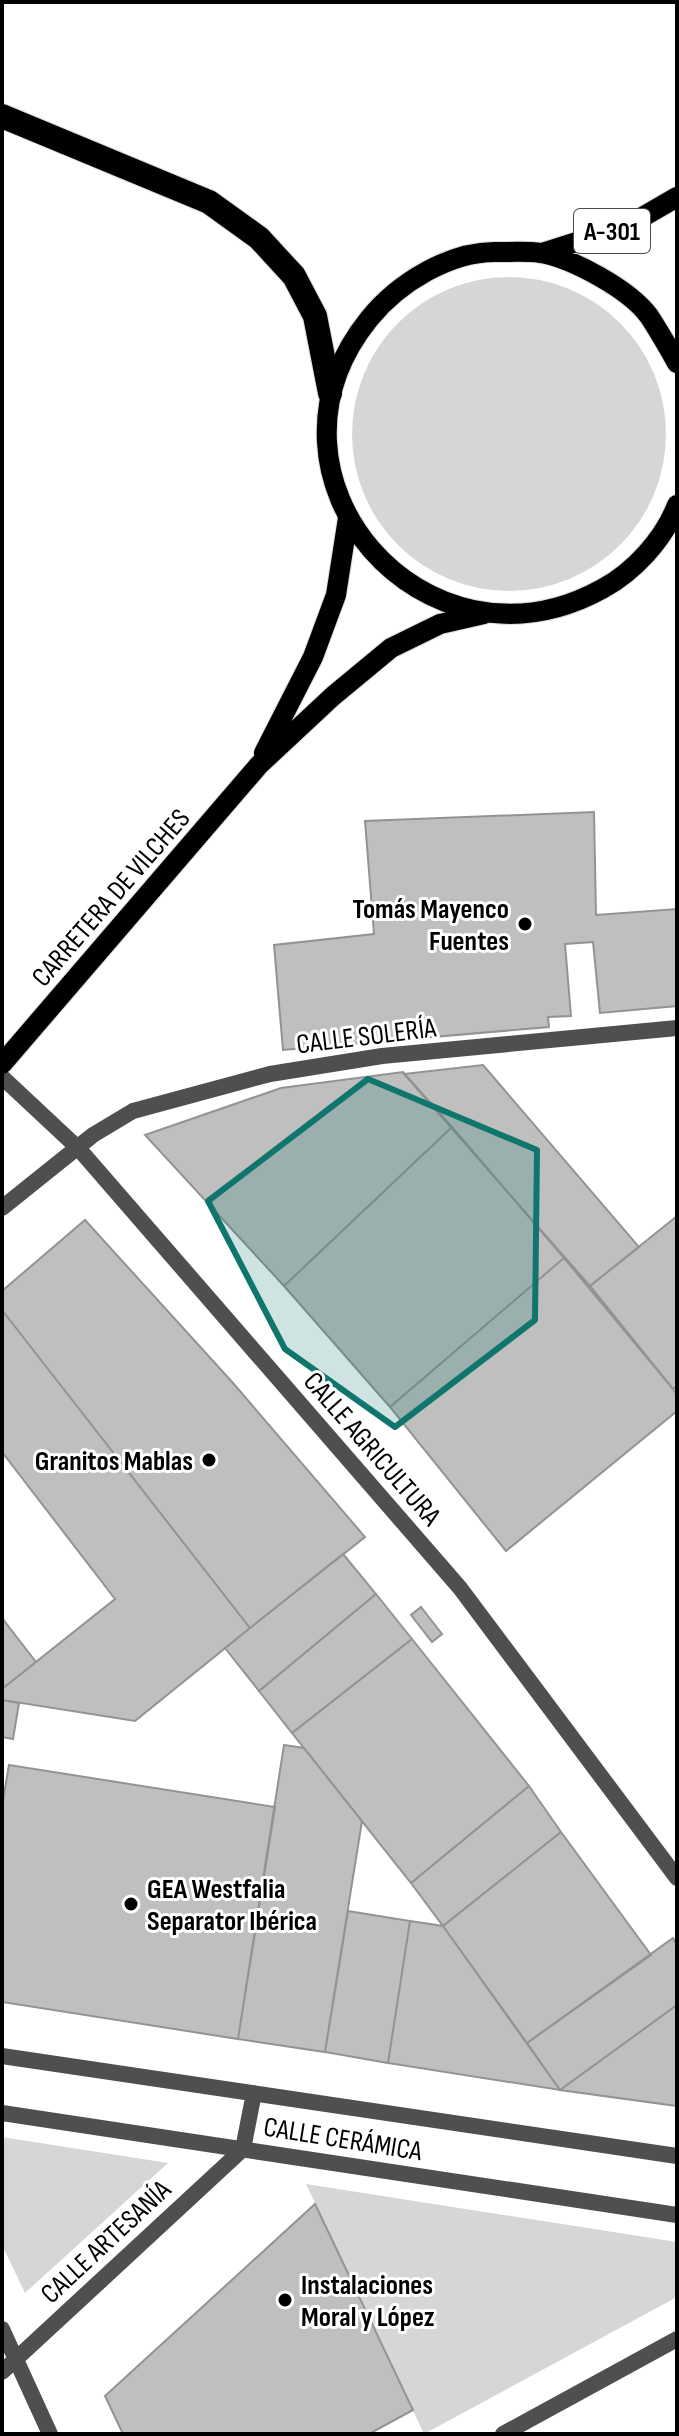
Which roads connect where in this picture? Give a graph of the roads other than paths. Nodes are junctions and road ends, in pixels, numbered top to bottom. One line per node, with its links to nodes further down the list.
1 (2, 116): 5 (highway)
2 (677, 197): 3 (main road, A-301)
3 (542, 253): 4 (main road); 5 (main road)
4 (677, 363)
5 (330, 393): 7 (main road)
6 (677, 505): 8 (main road)
7 (348, 518): 8 (main road); 9 (main road, CARRETERA DE VILCHES)
8 (484, 614): 9 (main road, CARRETERA DE VILCHES)
9 (259, 765): 11 (main road, CARRETERA DE VILCHES)
10 (677, 1028): 13 (street, CALLE SOLERÍA)
11 (2, 1064)
12 (2, 1077): 13 (street, CALLE AGRICULTURA)
13 (79, 1149): 14 (street); 15 (street, CALLE AGRICULTURA)
14 (2, 1208)
15 (677, 1878)
16 (2, 2056): 17 (street, CALLE CERÁMICA)
17 (254, 2093): 19 (street); 20 (street, CALLE CERÁMICA)
18 (2, 2113): 19 (street, CALLE CERÁMICA)
19 (243, 2149): 21 (street, CALLE CERÁMICA); 24 (street, CALLE ARTESANÍA)
20 (677, 2156)
21 (677, 2215)
22 (2, 2329): 24 (street)
23 (677, 2339): 27 (street)
24 (16, 2359): 25 (street, CALLE ARTESANÍA); 26 (street)
25 (2, 2372)
26 (50, 2434)
27 (503, 2434)

